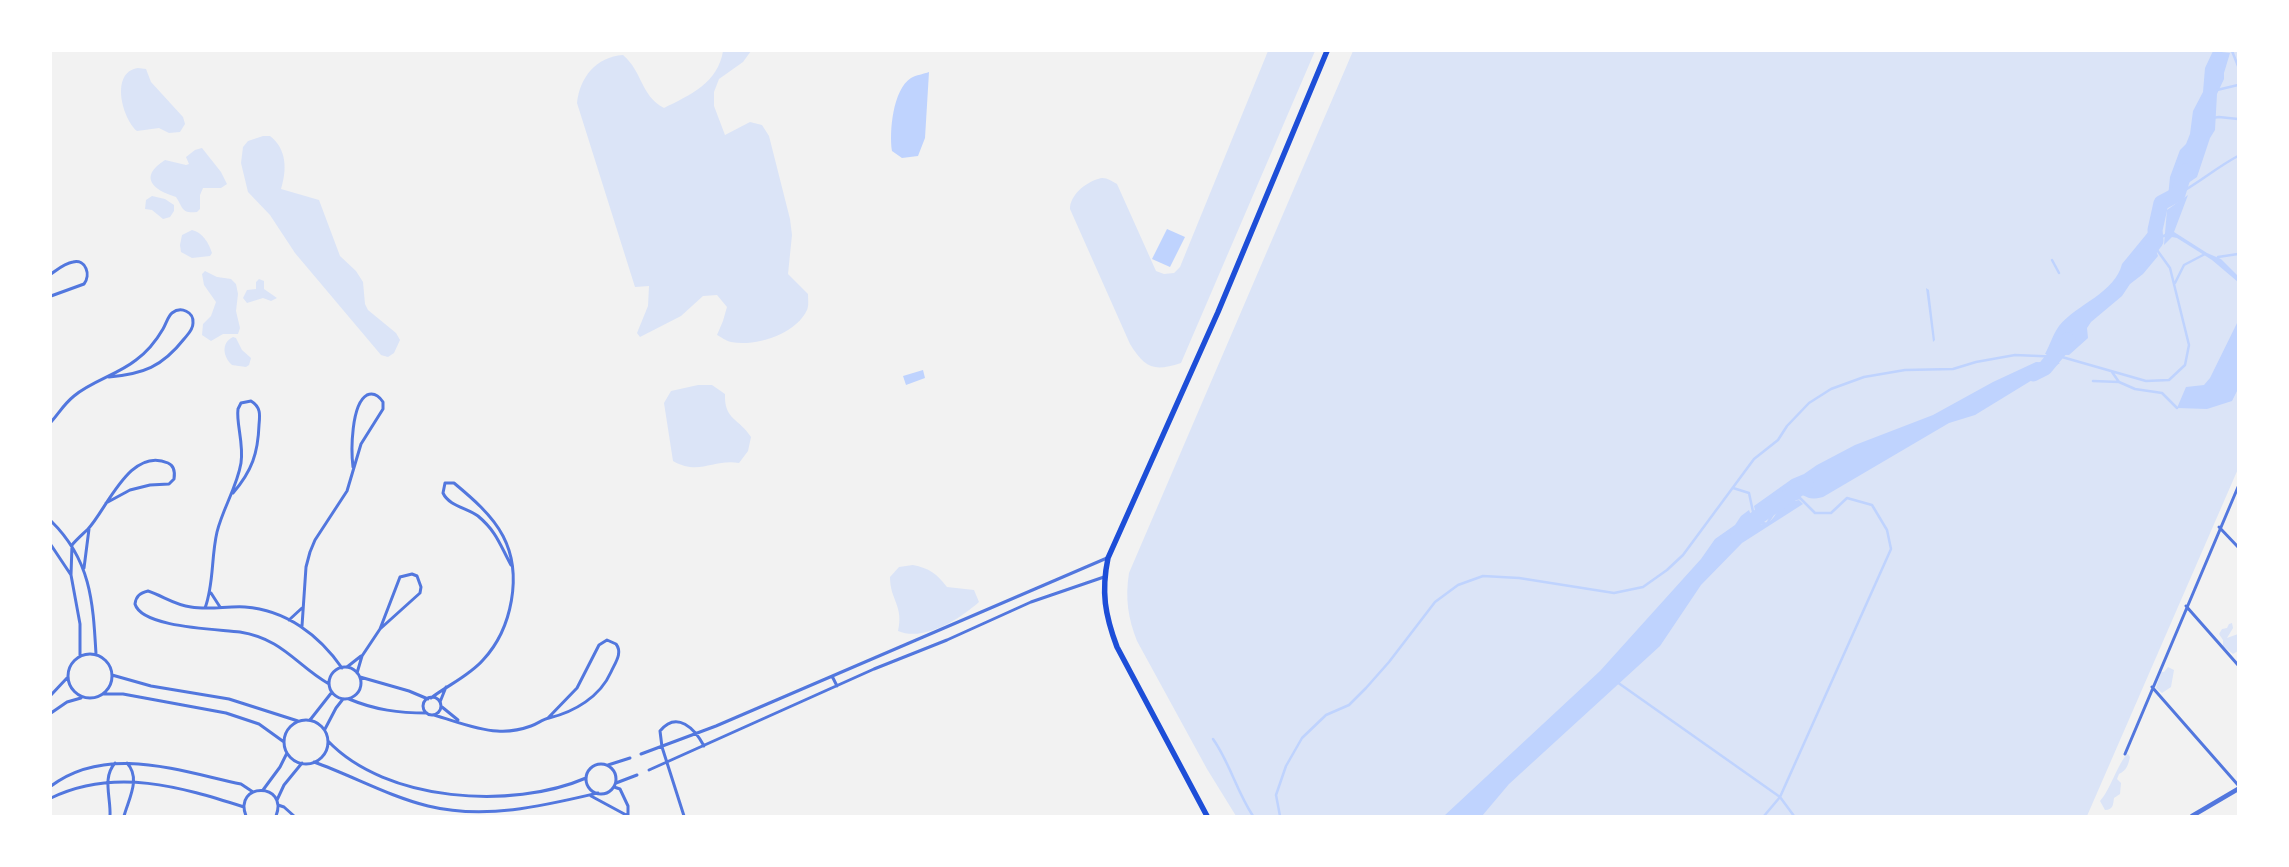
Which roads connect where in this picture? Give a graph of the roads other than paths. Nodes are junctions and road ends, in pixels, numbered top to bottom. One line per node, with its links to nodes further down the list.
1 (1327, 51): 18 (main road)
2 (51, 274): 3 (street)
3 (51, 296)
4 (109, 377): 4 (street); 5 (street)
5 (58, 412): 6 (street); 7 (street)
6 (51, 415)
7 (51, 422)
8 (353, 467): 8 (street); 26 (street)
9 (2238, 487): 13 (street)
10 (233, 493): 10 (street); 23 (street)
11 (106, 503): 11 (street); 14 (street)
12 (51, 521): 16 (street)
13 (2220, 527): 17 (street); 24 (street)
14 (89, 528): 16 (street); 20 (street)
15 (51, 545): 21 (street)
16 (72, 545): 20 (street); 21 (street)
17 (2238, 547)
18 (1108, 558): 22 (main road); 38 (street)
19 (511, 565): 19 (street); 42 (street)
20 (84, 568): 31 (street)
21 (71, 575): 32 (street)
22 (1104, 577): 41 (street); 99 (main road)
23 (211, 592): 25 (street); 27 (street)
24 (2186, 606): 34 (street); 43 (street)
25 (220, 607): 27 (street); 28 (street)
26 (302, 607): 28 (street); 29 (street)
27 (205, 608): 40 (street)
28 (289, 620): 29 (street)
29 (302, 627): 35 (street)
30 (380, 629): 30 (street); 33 (street)
31 (96, 654): 32 (street); 36 (street)
32 (80, 656): 39 (street)
33 (362, 656): 35 (street); 37 (street)
34 (2238, 666)
35 (345, 668): 37 (street); 40 (street)
36 (112, 674): 45 (street); 57 (street)
37 (358, 675): 48 (street); 49 (street)
38 (832, 676): 41 (street); 60 (street)
39 (67, 678): 46 (street); 47 (street)
40 (329, 684): 44 (street)
41 (837, 686): 64 (street)
42 (446, 687): 48 (street); 50 (street)
43 (2152, 687): 67 (street); 81 (street)
44 (332, 692): 49 (street); 56 (street)
45 (104, 694): 47 (street); 62 (street)
46 (51, 695)
47 (83, 698): 52 (street)
48 (429, 698): 50 (street); 53 (street)
49 (346, 699): 53 (street); 59 (street)
50 (440, 702): 51 (street)
51 (441, 706): 54 (street); 58 (street)
52 (51, 713)
53 (428, 713): 54 (street)
54 (434, 715): 58 (street)
55 (548, 718): 55 (street); 58 (street)
56 (310, 720): 57 (street); 59 (street)
57 (298, 721): 62 (street)
58 (461, 722)
59 (324, 730): 61 (street)
60 (697, 733): 63 (street); 63 (street); 64 (street)
61 (328, 741): 71 (street); 77 (street)
62 (284, 742): 65 (street)
63 (662, 746): 66 (street); 72 (street)
64 (704, 746): 72 (street)
65 (287, 752): 73 (street); 84 (street)
66 (641, 754)
67 (2125, 754)
68 (630, 758): 74 (street)
69 (116, 762): 70 (street); 79 (street); 82 (street)
70 (126, 762): 78 (street); 85 (street)
71 (314, 762): 73 (street); 87 (street)
72 (668, 762): 75 (street); 98 (street)
73 (302, 764): 89 (street)
74 (608, 765): 77 (street); 80 (street)
75 (649, 770)
76 (637, 775): 80 (street)
77 (586, 778): 86 (street)
78 (135, 781): 79 (street); 91 (street); 93 (street)
79 (107, 783): 88 (street); 92 (street)
80 (614, 785): 86 (street); 97 (street)
81 (2238, 785)
82 (51, 786)
83 (2238, 789): 100 (street)
84 (263, 790): 85 (street); 89 (street)
85 (253, 792): 91 (street)
86 (598, 793): 87 (street)
87 (590, 795): 97 (street)
88 (51, 798)
89 (277, 800): 90 (street)
90 (278, 805): 95 (street); 96 (street)
91 (244, 807): 94 (street)
92 (110, 816)
93 (124, 816)
94 (245, 816)
95 (276, 816)
96 (294, 816)
97 (628, 816)
98 (684, 816)
99 (1207, 816)
100 (2192, 816)

